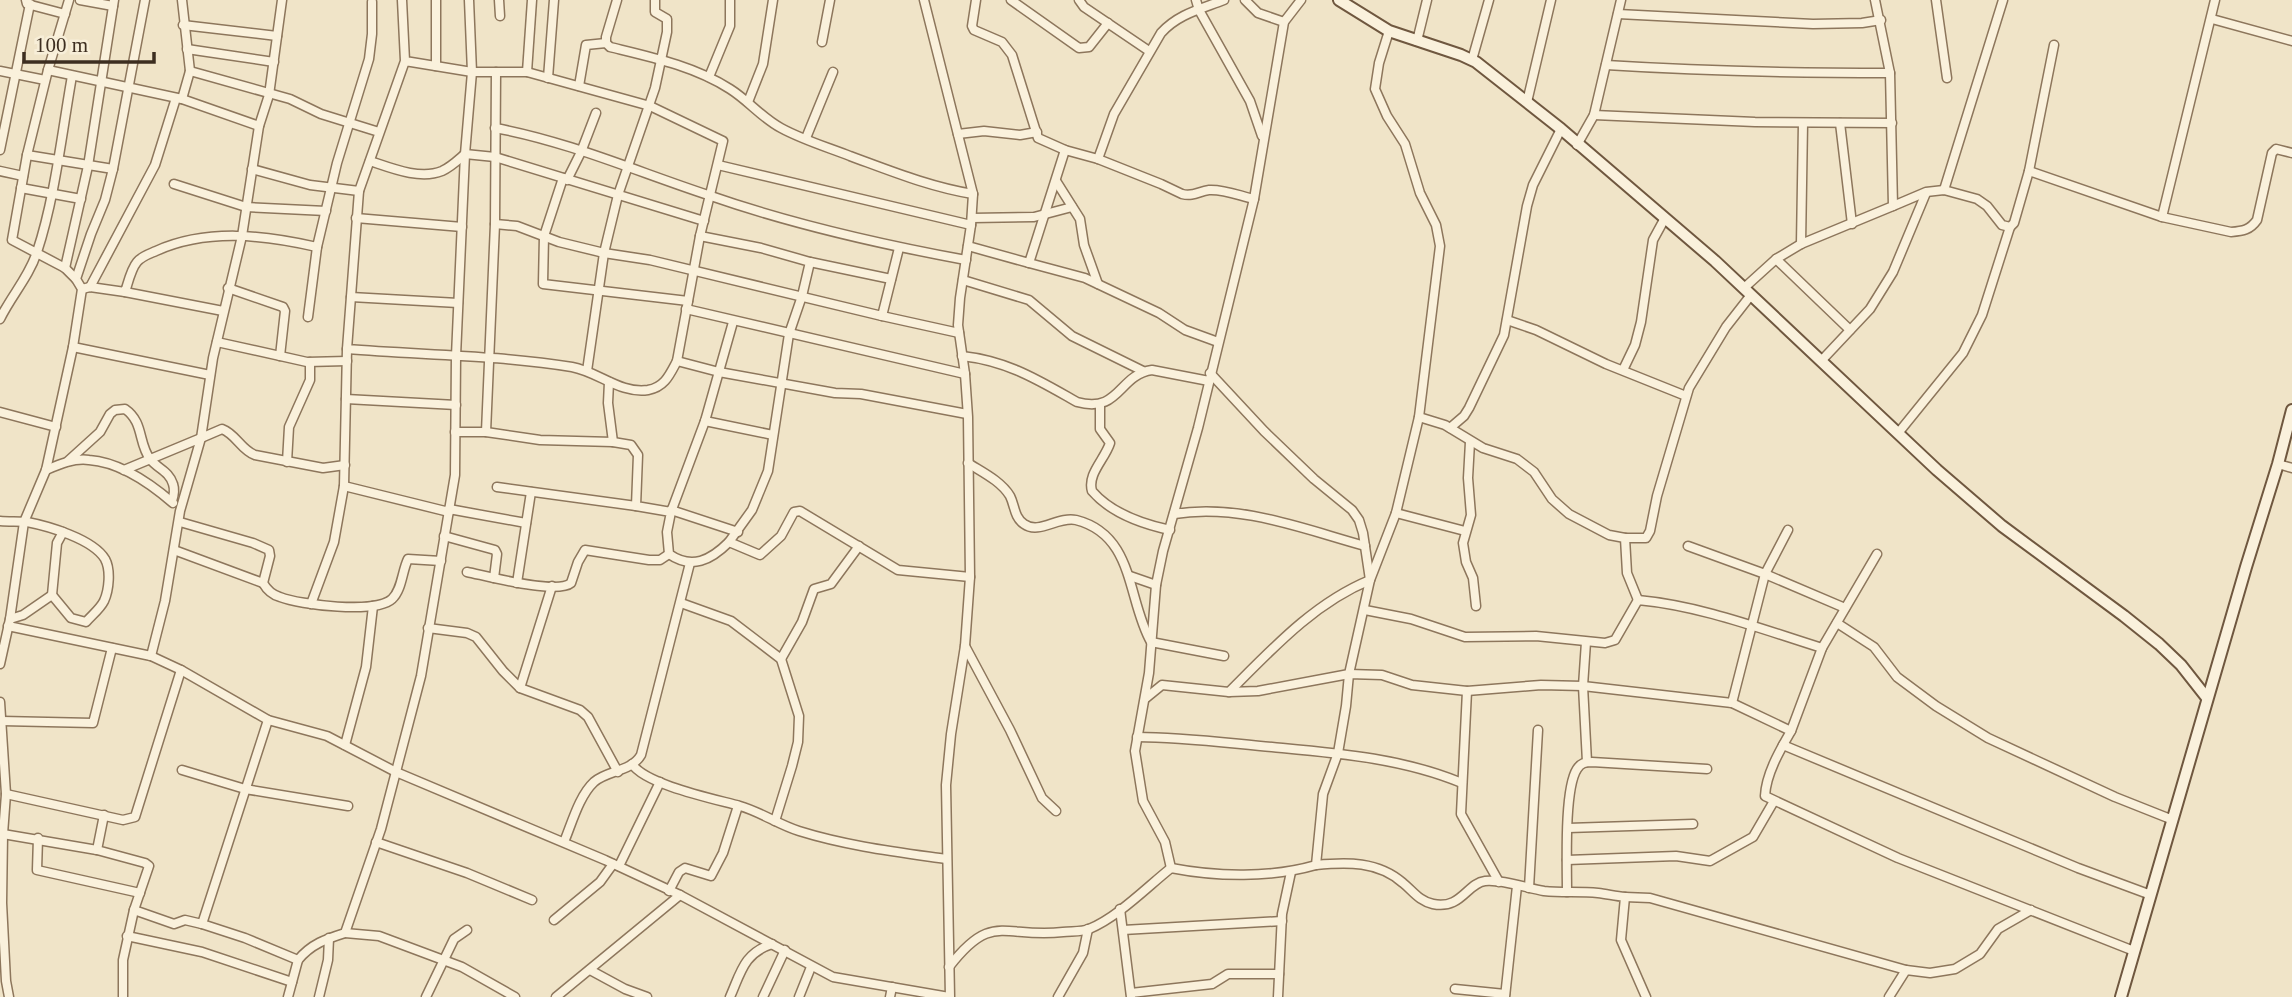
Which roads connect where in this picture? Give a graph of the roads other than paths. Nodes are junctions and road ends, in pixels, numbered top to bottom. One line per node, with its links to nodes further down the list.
1 (69, 0): 39 (street)
2 (80, 0): 36 (street)
3 (145, 0): 77 (street)
4 (182, 0): 46 (street)
5 (282, 0): 48 (street)
6 (402, 0): 58 (street)
7 (436, 0): 61 (street)
8 (469, 0): 65 (street)
9 (499, 0): 41 (street)
10 (532, 0): 67 (street)
11 (552, 0): 73 (street)
12 (617, 0): 52 (street)
13 (656, 0): 56 (street)
14 (730, 0): 72 (street)
15 (773, 0): 81 (street)
16 (830, 0): 51 (street)
17 (925, 0): 95 (street)
18 (976, 0): 94 (street)
19 (1011, 0): 45 (street)
20 (1079, 0): 45 (street)
21 (1196, 0): 38 (street)
22 (1224, 0): 38 (street)
23 (1245, 0): 44 (street)
24 (1301, 0): 44 (street)
25 (1339, 0): 37 (street)
26 (1427, 0): 49 (street)
27 (1489, 0): 57 (street)
28 (1552, 0): 82 (street)
29 (1621, 0): 40 (street)
30 (1875, 0): 43 (street)
31 (1937, 0): 74 (street)
32 (2003, 0): 122 (street)
33 (2215, 0): 42 (street)
34 (28, 2): 39 (street); 70 (street)
35 (372, 2): 89 (street)
36 (114, 3): 76 (street)
37 (1355, 5): 47 (street)
38 (1199, 10): 55 (street); 97 (street)
39 (65, 14): 62 (street)
40 (1618, 14): 43 (street); 60 (street)
41 (500, 16)
42 (2212, 19): 50 (street); 136 (street)
43 (1881, 20): 69 (street)
44 (1284, 22): 97 (street)
45 (1108, 23): 55 (street)
46 (183, 25): 48 (street); 54 (street)
47 (1389, 31): 49 (street); 211 (street)
48 (277, 36): 59 (street)
49 (1417, 41): 57 (street)
50 (2292, 41)
51 (822, 42)
52 (606, 43): 56 (street); 78 (street)
53 (2054, 45): 115 (street)
54 (187, 49): 59 (street); 64 (street)
55 (1149, 51): 106 (street)
56 (661, 60): 72 (street); 83 (street)
57 (1472, 60): 82 (street)
58 (405, 61): 61 (street); 93 (street)
59 (274, 62): 79 (street)
60 (1606, 65): 69 (street); 85 (street)
61 (436, 66): 65 (street)
62 (48, 70): 71 (street); 75 (street)
63 (0, 71): 70 (street)
64 (190, 71): 79 (street); 80 (street)
65 (472, 72): 66 (street); 103 (street)
66 (496, 72): 67 (street); 91 (street)
67 (527, 72): 73 (street)
68 (833, 72): 96 (street)
69 (1890, 72): 88 (street)
70 (17, 74): 75 (street); 99 (street)
71 (72, 76): 76 (street); 107 (street)
72 (709, 77): 81 (street)
73 (548, 78): 78 (street)
74 (1947, 78)
75 (45, 80): 104 (street)
76 (102, 81): 77 (street); 110 (street)
77 (130, 86): 80 (street); 112 (street)
78 (579, 86): 83 (street)
79 (269, 94): 89 (street); 90 (street)
80 (179, 98): 90 (street); 164 (street)
81 (748, 102): 96 (street)
82 (1527, 102): 92 (street)
83 (650, 106): 109 (street); 111 (street)
84 (596, 113): 101 (street)
85 (1594, 115): 86 (street); 98 (street)
86 (1803, 123): 87 (street); 148 (street)
87 (1840, 123): 88 (street); 142 (street)
88 (1892, 123): 132 (street)
89 (350, 124): 93 (street); 120 (street)
90 (259, 126): 113 (street)
91 (495, 128): 101 (street); 105 (street)
92 (1561, 129): 98 (street); 178 (street)
93 (379, 132): 108 (street)
94 (1037, 132): 95 (street); 100 (street)
95 (958, 134): 126 (street)
96 (806, 138): 126 (street)
97 (1262, 138): 129 (street)
98 (1577, 145): 138 (street)
99 (0, 150)
100 (1065, 150): 106 (street); 118 (street)
101 (581, 152): 111 (street); 117 (street)
102 (2292, 153): 136 (street)
103 (465, 154): 105 (street); 108 (street); 143 (street)
104 (27, 155): 107 (street); 116 (street)
105 (495, 157): 117 (street); 141 (street)
106 (1098, 159): 129 (street)
107 (57, 160): 110 (street); 125 (street)
108 (370, 161): 123 (street)
109 (718, 165): 128 (street); 140 (street)
110 (89, 166): 112 (street); 130 (street)
111 (628, 167): 127 (street); 128 (street)
112 (113, 169): 160 (street)
113 (252, 169): 120 (street); 131 (street)
114 (0, 172): 116 (street)
115 (2029, 172): 136 (street); 144 (street)
116 (23, 176): 121 (street)
117 (565, 179): 127 (street); 146 (street)
118 (1056, 181): 133 (street); 135 (street)
119 (174, 184): 131 (street)
120 (331, 187): 123 (street); 134 (street)
121 (21, 188): 125 (street); 152 (street)
122 (1944, 190): 124 (street); 144 (street)
123 (359, 191): 137 (street)
124 (1926, 192): 132 (street); 180 (street)
125 (50, 194): 130 (street); 152 (street)
126 (973, 194): 140 (street)
127 (618, 195): 139 (street); 153 (street)
128 (710, 196): 139 (street); 151 (street)
129 (1254, 199): 184 (street)
130 (81, 200): 158 (street)
131 (246, 206): 134 (street); 145 (street)
132 (1893, 206): 142 (street)
133 (1072, 207): 135 (street); 163 (street)
134 (326, 211): 150 (street)
135 (1046, 216): 140 (street); 157 (street)
136 (2162, 217)
137 (356, 218): 143 (street); 170 (street)
138 (1665, 218): 167 (street); 195 (street)
139 (704, 220): 147 (street)
140 (971, 222): 149 (street)
141 (495, 223): 146 (street); 189 (street)
142 (1852, 224): 148 (street)
143 (462, 227): 171 (street)
144 (2010, 227): 217 (street)
145 (242, 236): 150 (street); 165 (street); 168 (street)
146 (544, 236): 153 (street); 166 (street)
147 (700, 236): 156 (street); 159 (street)
148 (1801, 244): 154 (street)
149 (968, 246): 155 (street); 157 (street)
150 (317, 247): 176 (street)
151 (899, 248): 155 (street); 161 (street)
152 (37, 252): 158 (street); 173 (street)
153 (604, 253): 159 (street); 166 (street)
154 (1776, 259): 167 (street); 180 (street)
155 (966, 260): 162 (street)
156 (810, 262): 161 (street); 169 (street)
157 (1029, 263): 163 (street)
158 (65, 268): 160 (street)
159 (693, 270): 169 (street); 172 (street)
160 (76, 279): 164 (street)
161 (891, 279): 175 (street)
162 (963, 280): 181 (street); 197 (street)
163 (1098, 284): 184 (street)
164 (86, 288): 168 (street); 185 (street)
165 (228, 288): 174 (street); 187 (street)
166 (598, 290): 172 (street); 196 (street)
167 (1748, 291): 191 (street); 204 (street)
168 (125, 292): 174 (street)
169 (802, 296): 175 (street); 182 (street)
170 (351, 297): 171 (street); 186 (street)
171 (458, 303): 188 (street)
172 (687, 305): 179 (street); 193 (street)
173 (2, 308): 177 (street)
174 (223, 311): 183 (street)
175 (883, 316): 181 (street)
176 (308, 317)
177 (0, 319)
178 (1507, 320): 195 (street); 214 (street)
179 (733, 322): 182 (street); 198 (street)
180 (1850, 330): 191 (street)
181 (960, 333): 190 (street)
182 (789, 334): 199 (street); 203 (street)
183 (217, 342): 187 (street); 200 (street)
184 (1218, 342): 201 (street)
185 (73, 347): 200 (street); 213 (street)
186 (347, 349): 188 (street); 192 (street)
187 (280, 356): 194 (street)
188 (456, 356): 189 (street); 207 (street)
189 (490, 356): 196 (street); 216 (street)
190 (962, 356): 199 (street); 206 (street)
191 (1822, 360): 217 (street)
192 (347, 361): 194 (street); 205 (street)
193 (677, 361): 198 (street); 202 (street)
194 (310, 362): 224 (street)
195 (1623, 370): 204 (street)
196 (587, 371): 202 (street)
197 (1143, 371): 201 (street); 206 (street)
198 (719, 372): 203 (street); 212 (street)
199 (965, 374): 210 (street)
200 (210, 375): 219 (street)
201 (1209, 377): 240 (street); 254 (street)
202 (609, 382): 220 (street)
203 (781, 383): 210 (street); 218 (street)
204 (1686, 396): 251 (street)
205 (346, 399): 207 (street); 227 (street)
206 (1100, 404): 245 (street)
207 (456, 405): 215 (street)
208 (2292, 410): 226 (street)
209 (0, 412): 213 (street)
210 (967, 414): 225 (street)
211 (1419, 417): 214 (street); 239 (street)
212 (705, 421): 218 (street); 238 (street)
213 (56, 427): 229 (street)
214 (1450, 428): 221 (street)
215 (455, 432): 216 (street); 237 (street)
216 (486, 432): 220 (street)
217 (1899, 432): 301 (street)
218 (773, 435): 249 (street)
219 (201, 438): 222 (street); 224 (street); 236 (street)
220 (613, 442): 235 (street)
221 (1470, 442): 248 (street); 251 (street)
222 (149, 459): 223 (street); 230 (street); 234 (street)
223 (68, 461): 229 (street); 230 (street)
224 (287, 462): 227 (street)
225 (968, 463): 263 (street); 264 (street)
226 (2278, 464): 228 (street); 301 (street)
227 (345, 465): 231 (street)
228 (2292, 468)
229 (46, 470): 242 (street)
230 (124, 470): 234 (street)
231 (344, 486): 237 (street); 274 (street)
232 (497, 487): 233 (street)
233 (531, 492): 235 (street); 244 (street)
234 (172, 501): 236 (street)
235 (636, 506): 238 (street)
236 (180, 510): 243 (street)
237 (449, 510): 244 (street); 250 (street)
238 (671, 511): 249 (street); 257 (street)
239 (1396, 513): 248 (street); 266 (street)
240 (1174, 514): 245 (street); 254 (street)
241 (0, 521): 242 (street)
242 (24, 522): 247 (street); 280 (street)
243 (180, 522): 256 (street); 267 (street)
244 (526, 523): 268 (street)
245 (1170, 530): 269 (street)
246 (1788, 530): 262 (street)
247 (63, 531): 271 (street); 271 (street)
248 (1465, 531): 276 (street)
249 (737, 532): 252 (street)
250 (444, 536): 259 (street); 265 (street)
251 (1625, 538): 272 (street)
252 (729, 542): 253 (street); 260 (street)
253 (859, 546): 264 (street); 290 (street)
254 (1365, 546): 266 (street)
255 (1688, 546): 262 (street)
256 (174, 550): 267 (street); 288 (street)
257 (668, 554): 260 (street); 270 (street)
258 (1877, 554): 277 (street)
259 (441, 561): 275 (street); 282 (street)
260 (690, 563): 273 (street)
261 (467, 572): 265 (street)
262 (1765, 574): 277 (street); 281 (street)
263 (1130, 576): 269 (street); 283 (street)
264 (970, 577): 285 (street)
265 (494, 578): 268 (street)
266 (1370, 579): 278 (street); 299 (street)
267 (263, 583): 274 (street)
268 (517, 583): 270 (street)
269 (1156, 585): 283 (street)
270 (552, 586): 297 (street)
271 (52, 595): 280 (street)
272 (1638, 600): 281 (street); 284 (street)
273 (681, 603): 290 (street); 313 (street)
274 (311, 604): 275 (street)
275 (373, 606): 309 (street)
276 (1476, 606)
277 (1845, 608): 279 (street)
278 (1365, 610): 284 (street); 294 (street)
279 (1837, 623): 287 (street); 327 (street)
280 (6, 627): 286 (street); 291 (street)
281 (1753, 627): 287 (street); 303 (street)
282 (428, 628): 297 (street); 316 (street)
283 (1151, 642): 289 (street); 293 (street)
284 (1586, 642): 296 (street)
285 (965, 646): 325 (street); 336 (street)
286 (112, 648): 288 (street); 304 (street)
287 (1822, 648): 307 (street)
288 (151, 656): 292 (street)
289 (1224, 656)
290 (781, 659): 328 (street)
291 (0, 664)
292 (181, 670): 305 (street); 326 (street)
293 (1149, 673): 295 (street); 300 (street)
294 (1349, 674): 298 (street); 299 (street); 311 (street)
295 (1162, 685): 299 (street); 300 (street)
296 (1583, 686): 298 (street); 303 (street); 312 (street)
297 (520, 688): 317 (street)
298 (1467, 691): 319 (street)
299 (1229, 692)
300 (1146, 698): 308 (street)
301 (2207, 698): 327 (street)
302 (0, 702): 304 (street)
303 (1732, 703): 307 (street)
304 (2, 720): 321 (street)
305 (268, 720): 309 (street); 320 (street)
306 (1538, 730): 344 (street)
307 (1791, 731): 310 (street)
308 (1137, 737): 311 (street); 340 (street)
309 (345, 745): 316 (street)
310 (1783, 745): 322 (street); 349 (street)
311 (1338, 753): 319 (street); 339 (street)
312 (1587, 762): 314 (street); 330 (street)
313 (632, 764): 317 (street); 318 (street)
314 (1707, 769)
315 (182, 770): 320 (street)
316 (396, 772): 333 (street); 334 (street)
317 (618, 772): 334 (street)
318 (660, 782): 324 (street); 338 (street)
319 (1462, 783): 342 (street)
320 (245, 789): 323 (street); 357 (street)
321 (6, 794): 326 (street); 331 (street)
322 (1774, 801): 337 (street); 354 (street)
323 (348, 806)
324 (738, 806): 328 (street); 345 (street)
325 (1056, 811)
326 (104, 815): 335 (street)
327 (2173, 820): 349 (street)
328 (775, 821): 336 (street)
329 (1693, 824): 330 (street)
330 (1568, 828): 337 (street)
331 (3, 834): 332 (street); 374 (street)
332 (38, 838): 335 (street); 347 (street)
333 (376, 842): 351 (street); 361 (street)
334 (564, 842): 338 (street)
335 (97, 850): 347 (street)
336 (946, 859): 370 (street)
337 (1567, 860): 346 (street)
338 (616, 865): 345 (street); 355 (street)
339 (1316, 865): 341 (street); 342 (street)
340 (1171, 868): 341 (street); 352 (street)
341 (1291, 872): 356 (street)
342 (1499, 883): 343 (street)
343 (1517, 886): 344 (street); 382 (street)
344 (1529, 888): 346 (street)
345 (669, 891): 348 (street)
346 (1567, 892): 350 (street)
347 (140, 893): 353 (street)
348 (680, 895): 364 (street); 371 (street)
349 (2151, 895): 366 (street)
350 (1625, 897): 372 (street); 396 (street)
351 (532, 900)
352 (1120, 909): 358 (street); 360 (street)
353 (134, 910): 357 (street); 362 (street)
354 (2031, 910): 366 (street); 372 (street)
355 (554, 920)
356 (1282, 921): 360 (street); 373 (street)
357 (202, 924): 367 (street)
358 (1088, 929): 370 (street); 380 (street)
359 (467, 930): 368 (street)
360 (1123, 930): 381 (street)
361 (345, 933): 363 (street); 368 (street)
362 (127, 936): 375 (street); 384 (street)
363 (329, 938): 367 (street); 386 (street)
364 (772, 944): 365 (street); 390 (street)
365 (785, 950): 369 (street); 391 (street)
366 (2134, 951): 398 (street)
367 (298, 960): 375 (street)
368 (444, 961): 379 (street); 387 (street)
369 (811, 967): 376 (street); 392 (street)
370 (949, 967): 394 (street)
371 (590, 970): 388 (street); 389 (street)
372 (1906, 970): 397 (street)
373 (1279, 974): 381 (street); 395 (street)
374 (3, 981): 383 (street)
375 (292, 982): 385 (street)
376 (892, 987): 378 (street); 393 (street)
377 (1455, 989): 382 (street)
378 (922, 994): 394 (street)
379 (509, 995)
380 (1060, 995)
381 (1131, 995)
382 (1505, 996)
383 (9, 997)
384 (123, 997)
385 (288, 997)
386 (319, 997)
387 (426, 997)
388 (556, 997)
389 (647, 997)
390 (730, 997)
391 (763, 997)
392 (799, 997)
393 (890, 997)
394 (950, 997)
395 (1278, 997)
396 (1646, 997)
397 (1889, 997)
398 (2120, 997)

